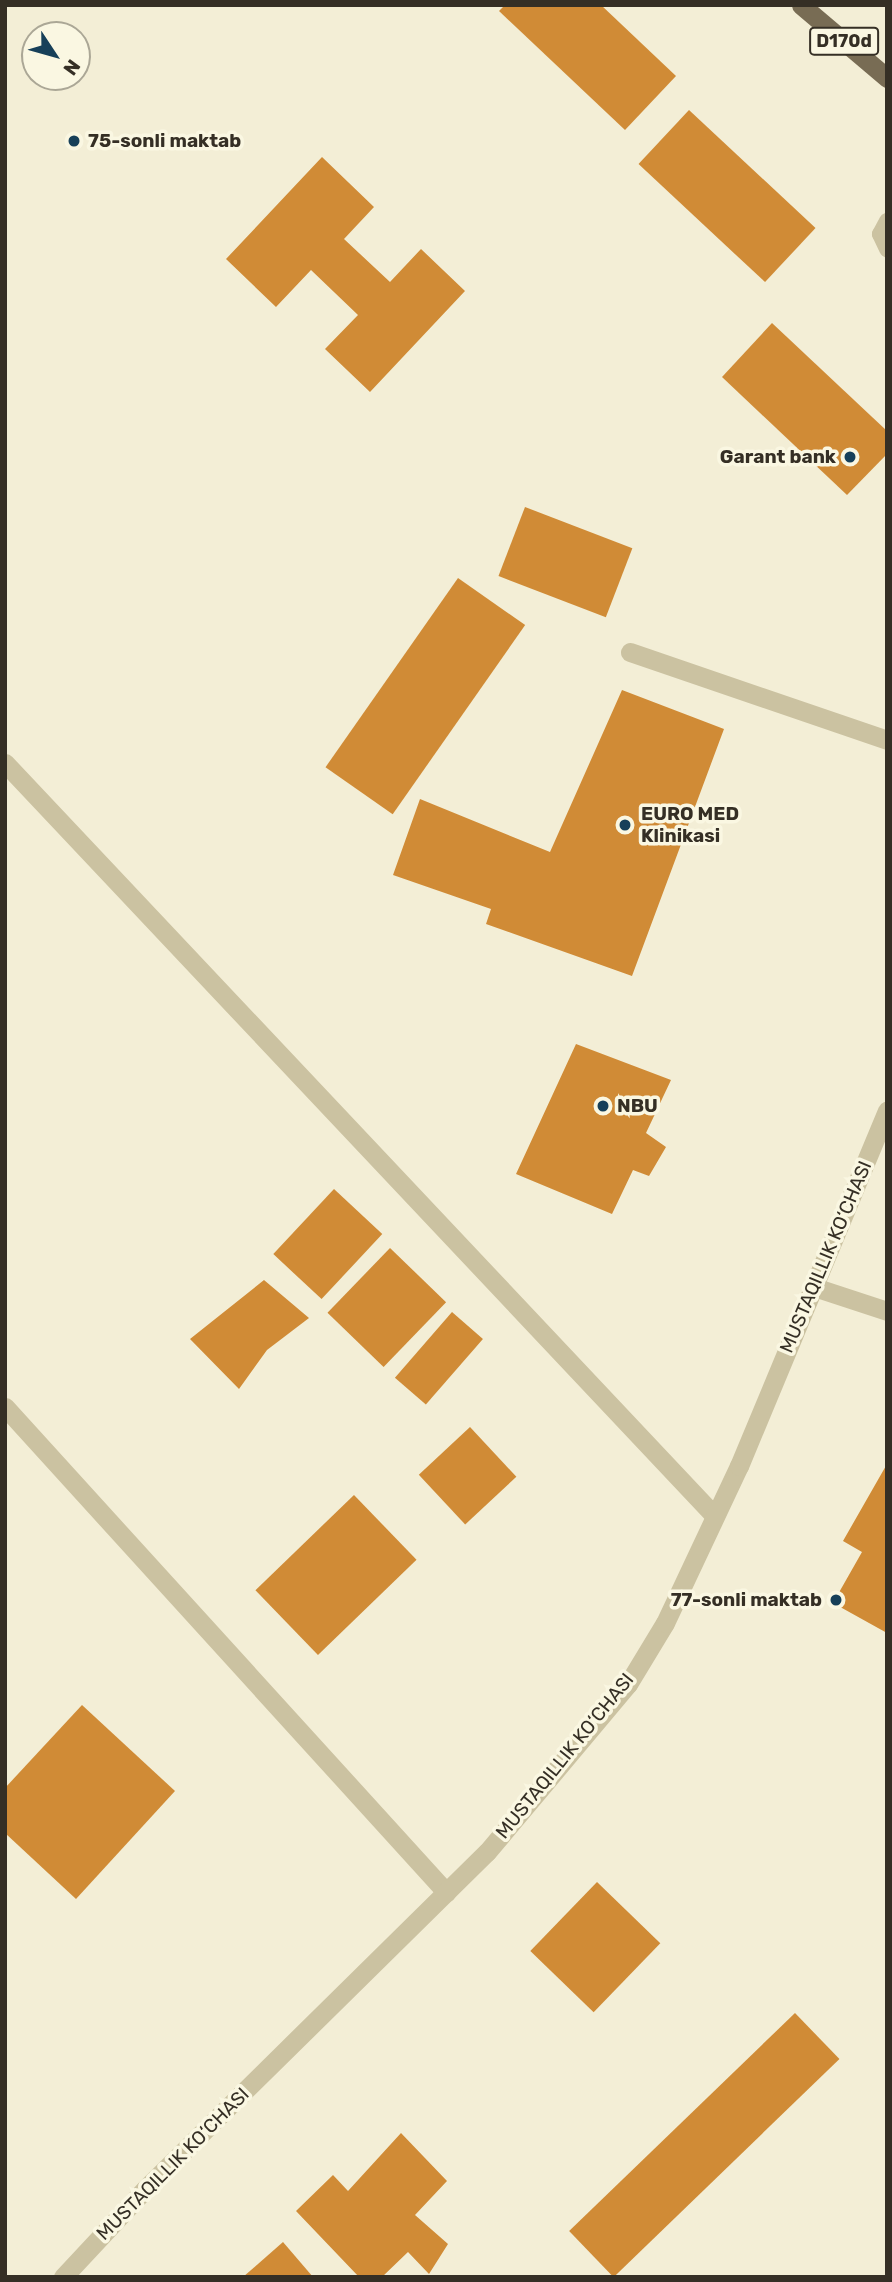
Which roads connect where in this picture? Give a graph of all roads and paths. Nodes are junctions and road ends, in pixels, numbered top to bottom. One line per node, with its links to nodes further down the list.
1 (801, 5): 2 (main road, D170d)
2 (887, 78)
3 (887, 221): 4 (lane)
4 (887, 250)
5 (630, 652): 6 (street)
6 (887, 740)
7 (5, 763): 12 (street)
8 (887, 1111): 9 (street, MUSTAQILLIK KO‘CHASI)
9 (814, 1287): 10 (street); 12 (street, MUSTAQILLIK KO‘CHASI)
10 (887, 1311)
11 (5, 1407): 13 (street)
12 (714, 1515): 13 (street, MUSTAQILLIK KO‘CHASI)
13 (446, 1892): 14 (street, MUSTAQILLIK KO‘CHASI)
14 (63, 2277)

